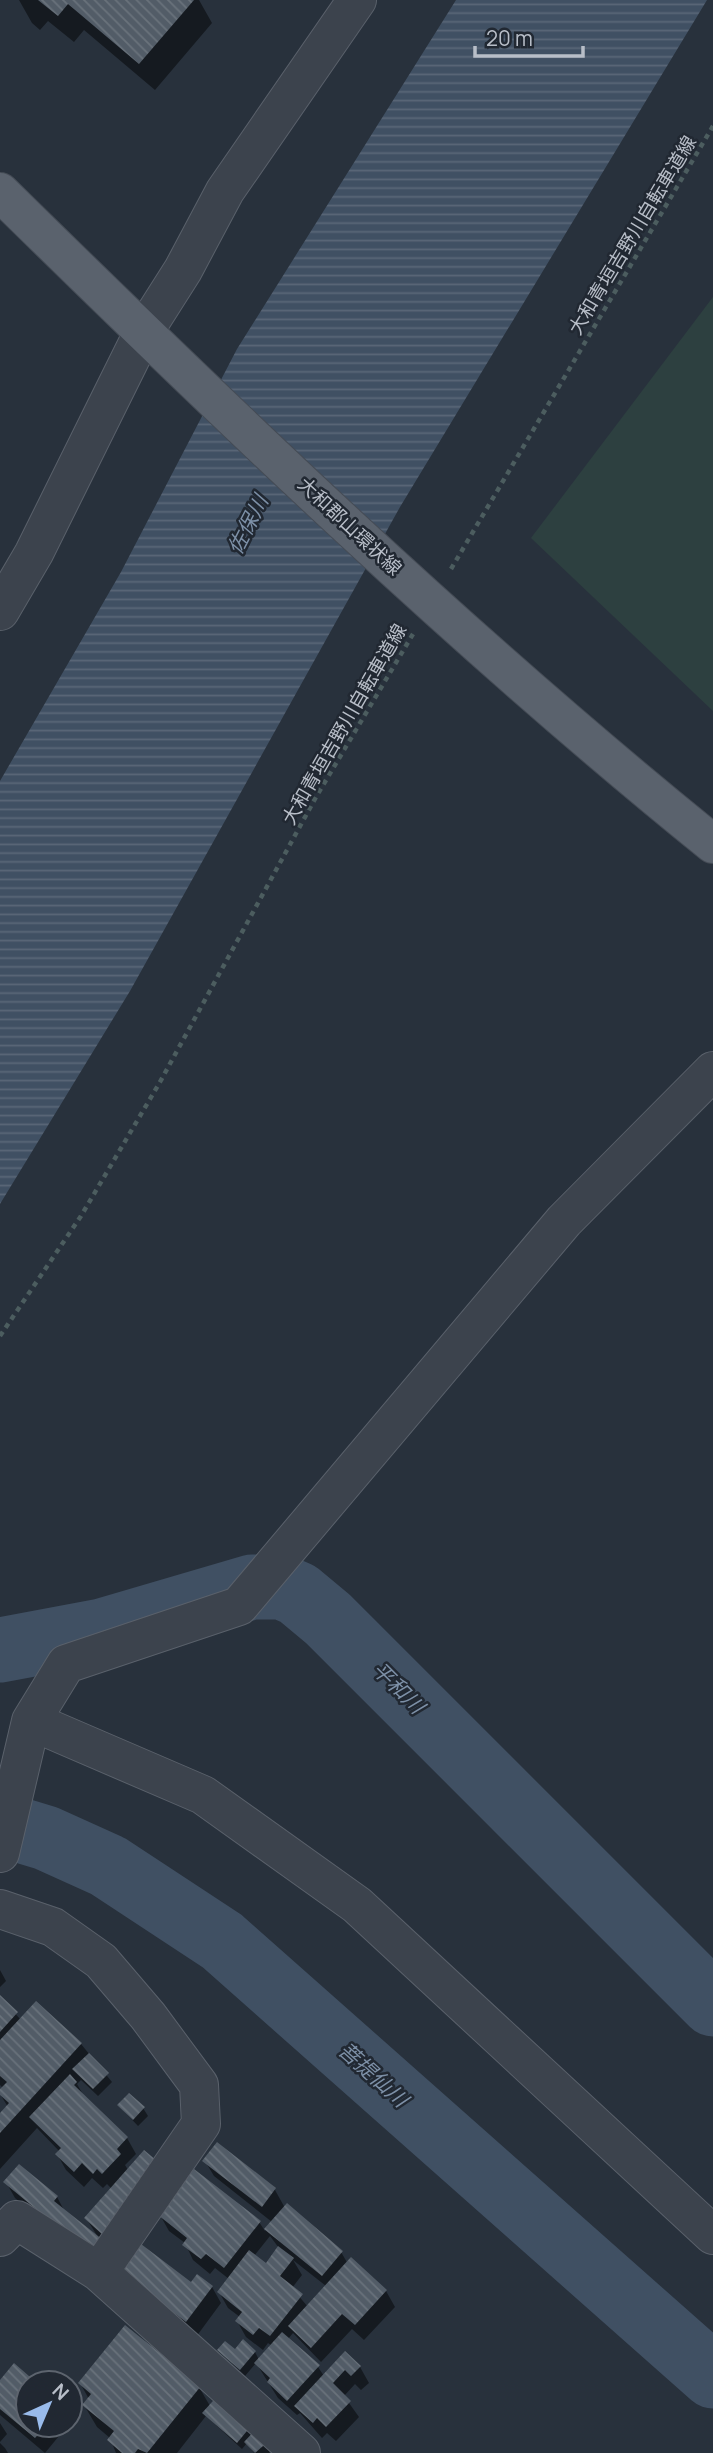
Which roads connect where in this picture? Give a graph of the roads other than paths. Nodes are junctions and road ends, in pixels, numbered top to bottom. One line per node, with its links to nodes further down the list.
1 (357, 0): 3 (street)
2 (0, 192): 3 (main road, 大和郡山環状線)
3 (154, 342): 4 (street); 5 (main road, 大和郡山環状線)
4 (0, 611)
5 (713, 844)
6 (713, 1070): 7 (street)
7 (31, 1721): 8 (street); 10 (street)
8 (0, 1853)
9 (0, 1909): 12 (street)
10 (713, 2235)
11 (0, 2237): 12 (street)
12 (99, 2272): 13 (street)
13 (301, 2453)

